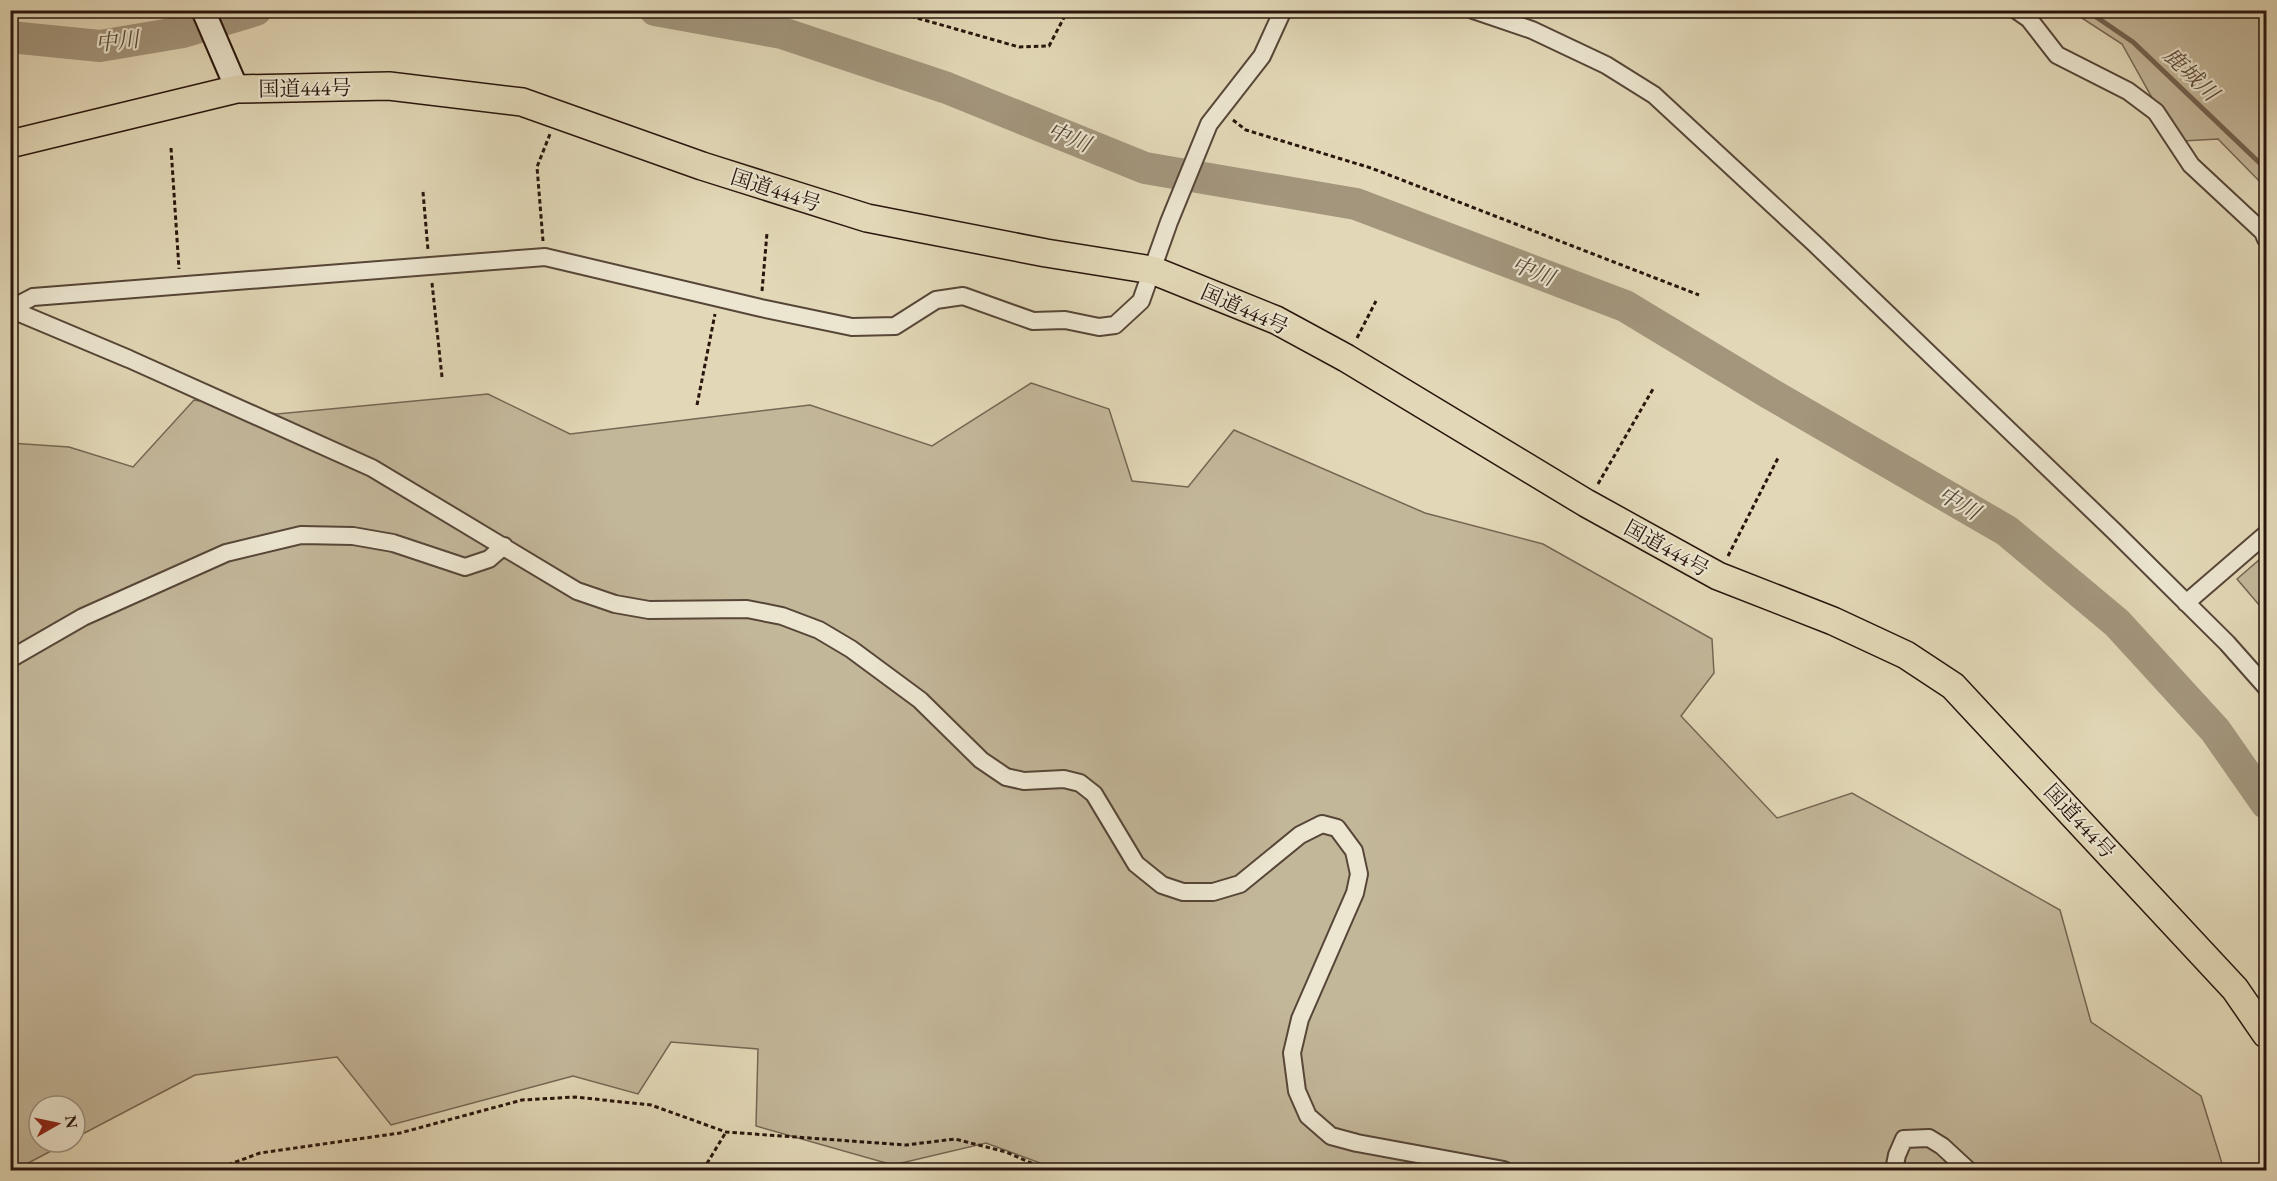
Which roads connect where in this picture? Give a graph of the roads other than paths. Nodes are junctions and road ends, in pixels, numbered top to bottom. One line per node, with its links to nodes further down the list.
1 (203, 10): 5 (main road)
2 (1283, 10): 8 (street)
3 (2016, 10): 7 (street)
4 (1474, 11): 12 (street)
5 (234, 81): 6 (highway, 国道444号); 8 (highway, 国道444号)
6 (10, 144)
7 (2266, 239)
8 (1152, 270): 9 (street); 15 (highway, 国道444号)
9 (10, 309): 11 (street)
10 (2266, 534): 12 (street)
11 (504, 546): 13 (street); 16 (street)
12 (2186, 603): 14 (street)
13 (10, 659)
14 (2266, 687)
15 (2266, 1034)
16 (1504, 1170)
17 (1894, 1170): 18 (street)
18 (1968, 1170)

